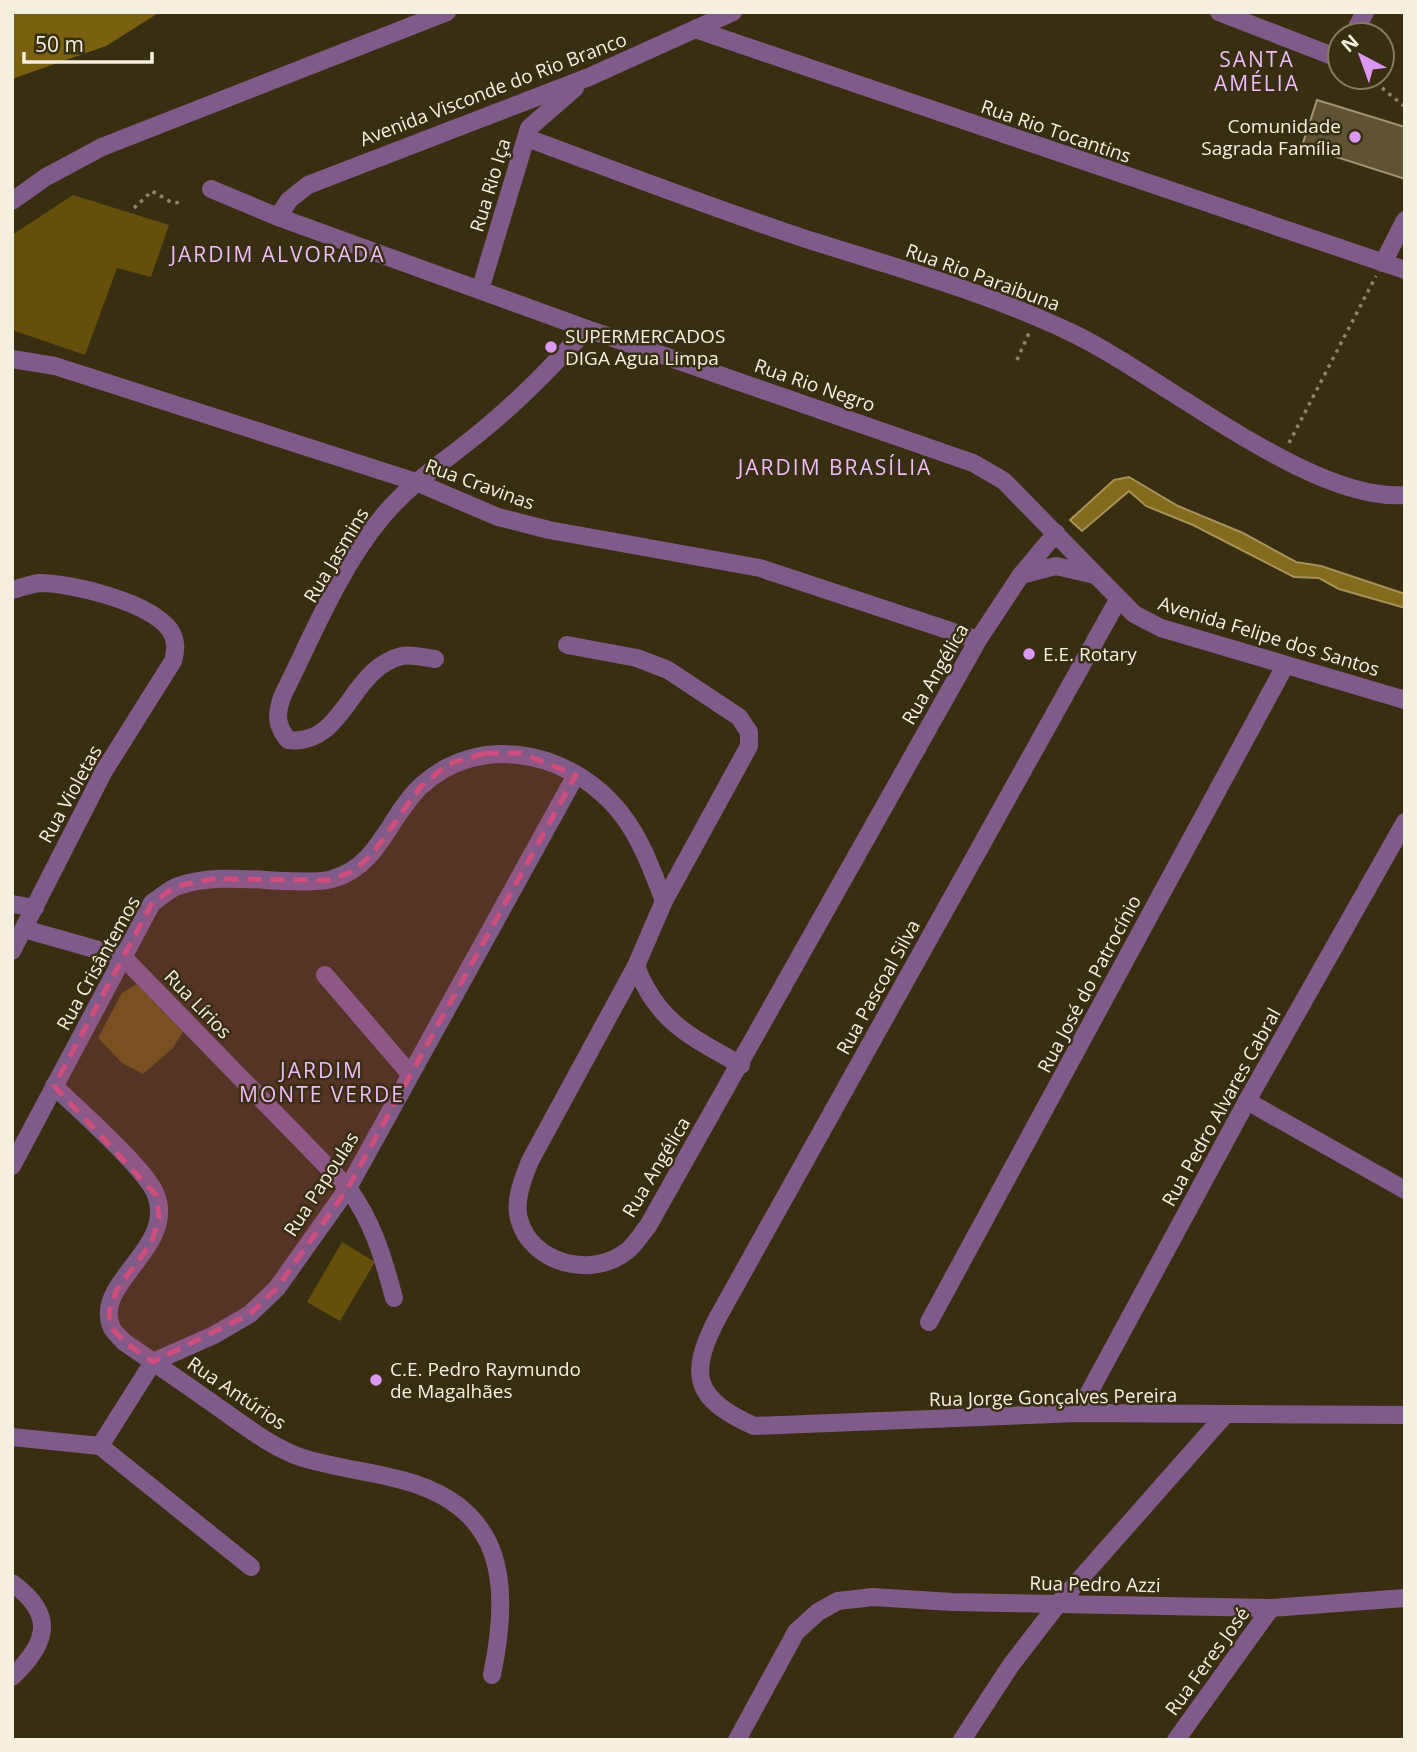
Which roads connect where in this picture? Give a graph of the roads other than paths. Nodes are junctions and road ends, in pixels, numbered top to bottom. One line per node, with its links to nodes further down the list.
1 (447, 12): 10 (street)
2 (733, 12): 4 (street, Avenida Visconde do Rio Branco)
3 (1219, 12): 5 (street)
4 (695, 29): 6 (street, Avenida Visconde do Rio Branco); 13 (street, Rua Rio Tocantins)
5 (1326, 53)
6 (589, 77): 7 (street, Avenida Visconde do Rio Branco); 8 (street, Rua Rio Iça)
7 (489, 114): 8 (street, Rua Rio Paraibuna); 11 (street, Avenida Visconde do Rio Branco)
8 (528, 133): 15 (street, Rua Rio Iça); 19 (street, Rua Rio Paraibuna)
9 (211, 188): 11 (street, Rua Rio Negro)
10 (12, 201)
11 (278, 217): 15 (street, Rua Rio Negro)
12 (1405, 220): 13 (street)
13 (1383, 263): 14 (street, Rua Rio Tocantins)
14 (1405, 270)
15 (480, 290): 16 (street, Rua Rio Negro)
16 (587, 329): 18 (street, Rua Jasmins); 20 (street, Rua Rio Negro)
17 (12, 359): 18 (street, Rua Cravinas)
18 (416, 482): 25 (street, Rua Cravinas); 27 (street, Rua Jasmins)
19 (1405, 495)
20 (1056, 533): 21 (street, Rua Angélica); 22 (street, Rua Rio Negro)
21 (1021, 575): 22 (street); 25 (street, Rua Angélica)
22 (1095, 575): 24 (street, Avenida Felipe dos Santos)
23 (12, 590): 34 (street, Rua Violetas)
24 (1118, 600): 28 (street, Avenida Felipe dos Santos); 50 (street, Rua Pascoal Silva)
25 (978, 640): 40 (street, Rua Angélica)
26 (567, 645): 32 (street, Rua Angélica)
27 (435, 659)
28 (1285, 666): 29 (street, Avenida Felipe dos Santos); 48 (street, Rua José do Patrocínio)
29 (1405, 700)
30 (576, 775): 32 (street, Rua Crisântemos); 37 (street, Rua Crisântemos); 41 (street, Rua Papoulas)
31 (1405, 822): 43 (street, Rua Pedro Alvares Cabral)
32 (664, 901): 38 (street, Rua Angélica)
33 (12, 904): 34 (street)
34 (35, 908): 35 (street, Rua Violetas)
35 (24, 929): 36 (street, Rua Violetas); 37 (street, Rua Lírios)
36 (12, 951)
37 (123, 957): 42 (street, Rua Crisântemos); 45 (street, Rua Lírios)
38 (636, 966): 40 (street); 40 (street, Rua Angélica)
39 (325, 975): 41 (street)
40 (741, 1065)
41 (410, 1074): 45 (street, Rua Papoulas)
42 (54, 1086): 44 (street, Rua Crisântemos); 49 (street, Rua Antúrios)
43 (1247, 1101): 46 (street); 51 (street, Rua Pedro Alvares Cabral)
44 (12, 1166)
45 (348, 1188): 47 (street, Rua Lírios); 49 (street, Rua Papoulas)
46 (1405, 1190)
47 (394, 1298)
48 (929, 1322)
49 (153, 1362): 55 (street); 61 (street, Rua Antúrios)
50 (710, 1400): 51 (street, Rua Jorge Gonçalves Pereira)
51 (1078, 1413): 53 (street, Rua Jorge Gonçalves Pereira)
52 (1405, 1415): 53 (street, Rua Jorge Gonçalves Pereira)
53 (1224, 1416): 59 (street)
54 (12, 1437): 55 (street)
55 (100, 1446): 56 (street)
56 (251, 1567)
57 (12, 1583): 62 (street)
58 (1405, 1598): 60 (street, Rua Pedro Azzi)
59 (1058, 1604): 60 (street, Rua Pedro Azzi); 63 (street, Rua Pedro Azzi); 64 (street)
60 (1271, 1608): 65 (street, Rua Feres José)
61 (492, 1675)
62 (12, 1676)
63 (737, 1740)
64 (962, 1740)
65 (1176, 1740)

